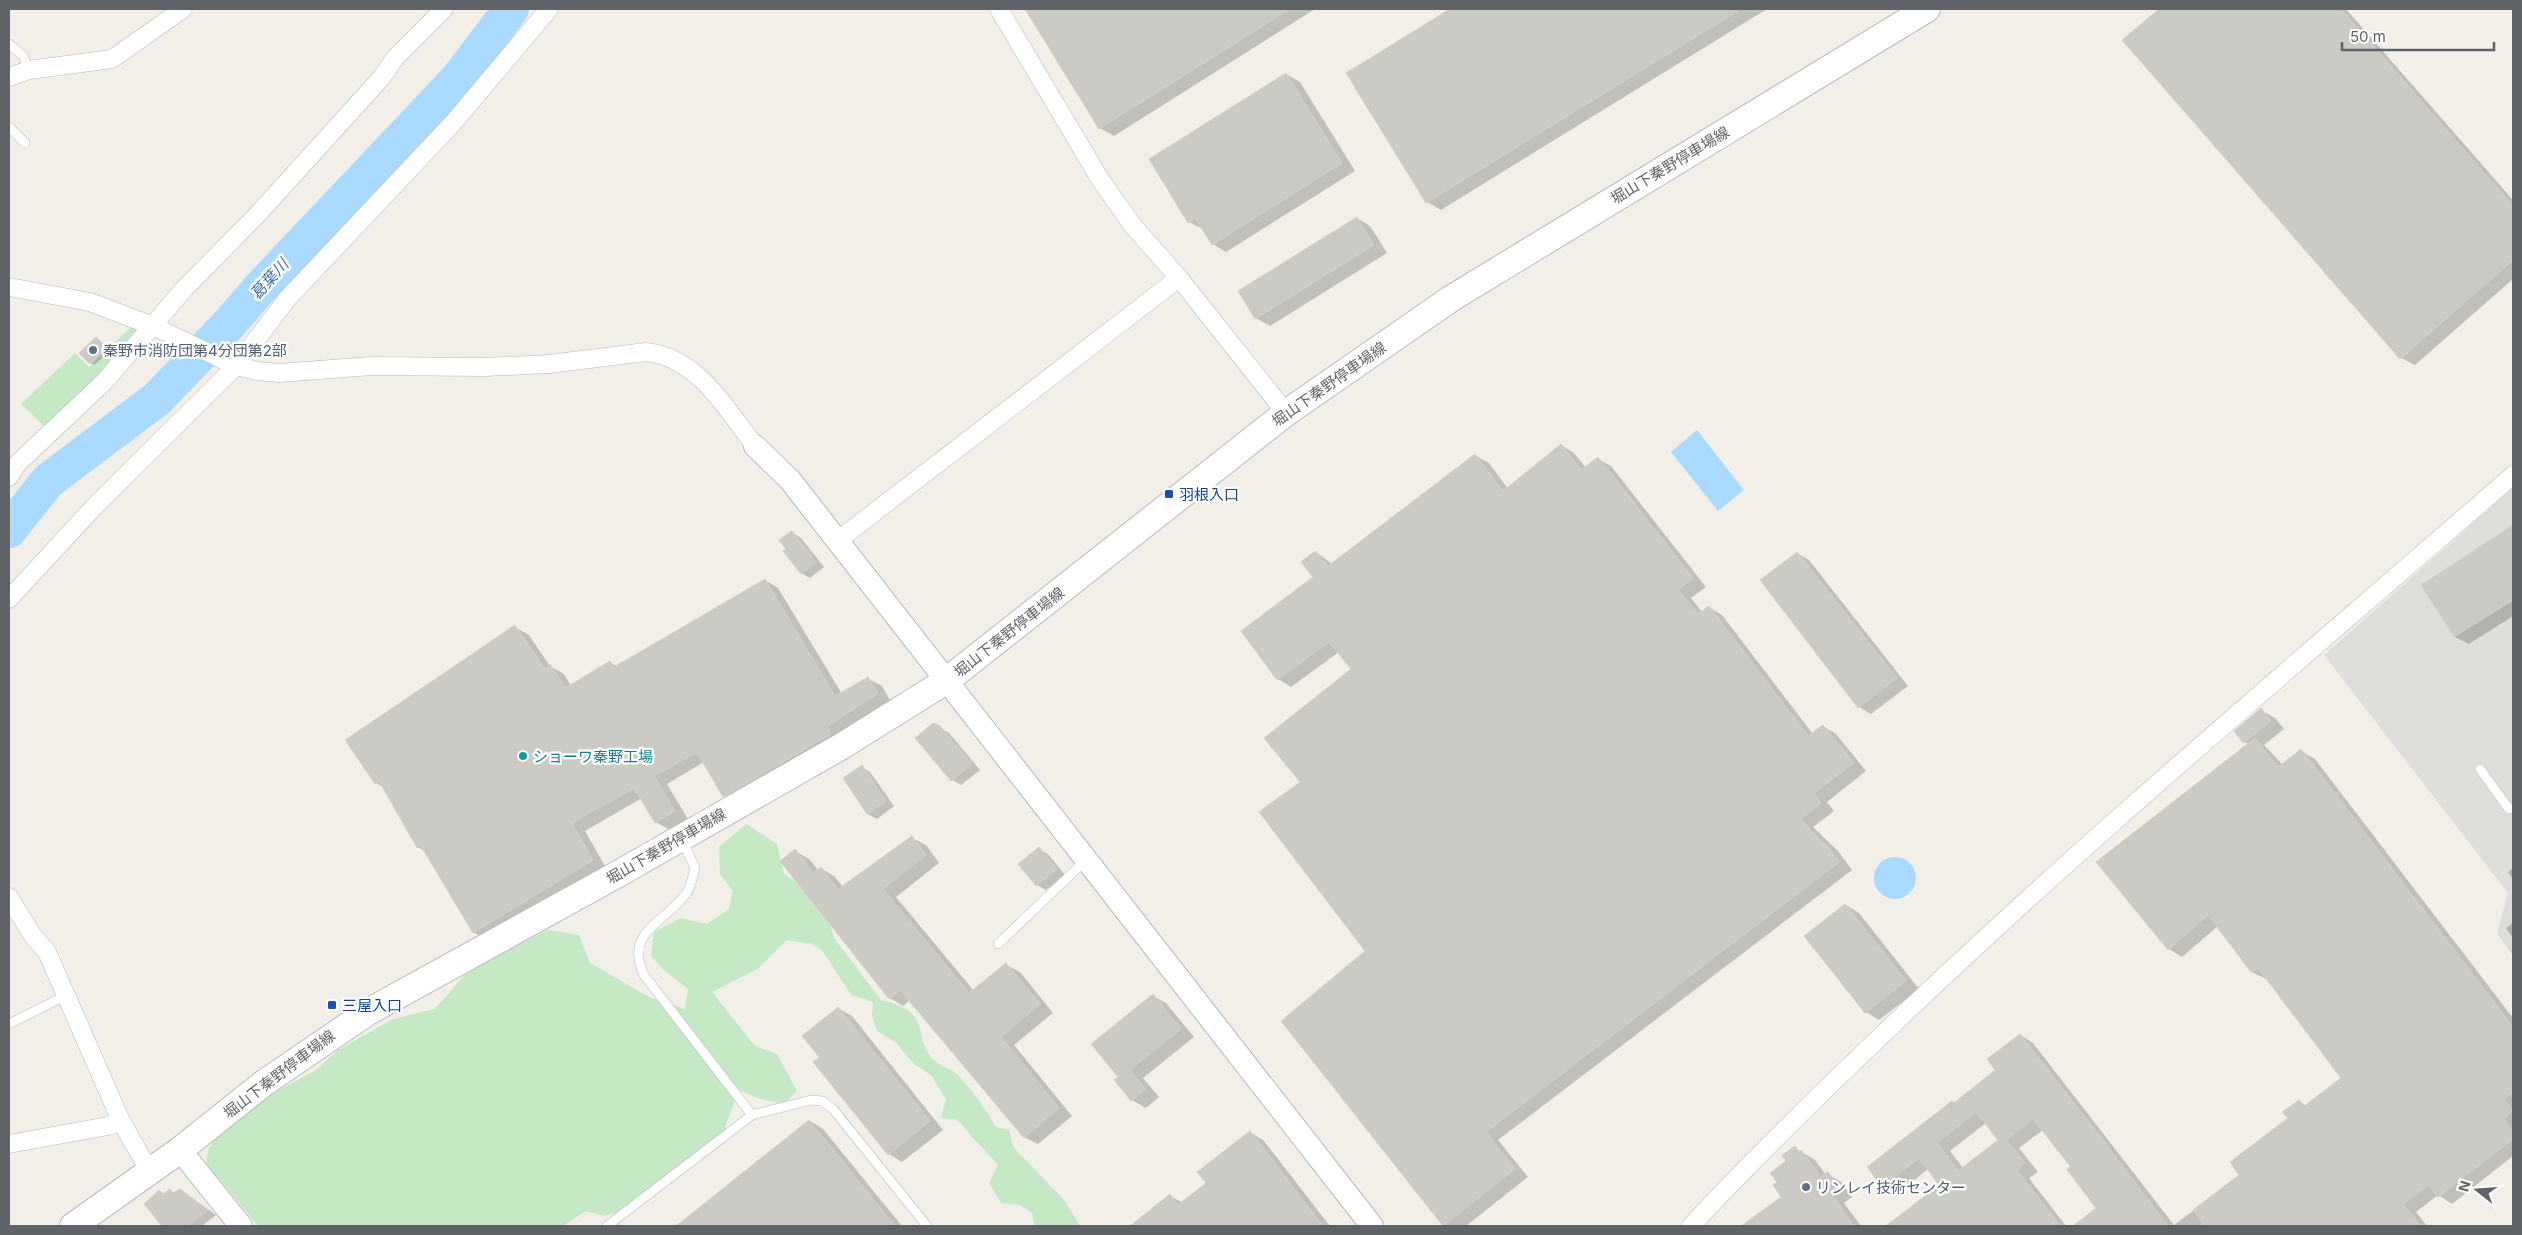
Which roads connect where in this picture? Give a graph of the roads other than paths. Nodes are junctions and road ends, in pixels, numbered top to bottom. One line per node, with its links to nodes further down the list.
1 (183, 9): 7 (street)
2 (549, 9): 14 (street)
3 (999, 9): 11 (street)
4 (1927, 9): 15 (main road, 堀山下秦野停車場線)
5 (442, 10): 13 (street)
6 (9, 44): 7 (lane)
7 (29, 70): 8 (street)
8 (9, 77)
9 (9, 127): 10 (lane)
10 (25, 144)
11 (1179, 278): 15 (street); 19 (street)
12 (9, 287): 13 (street)
13 (153, 326): 14 (street); 18 (street)
14 (230, 363): 16 (street); 20 (street)
15 (1286, 413): 21 (main road, 堀山下秦野停車場線)
16 (755, 446): 19 (street)
17 (2513, 474): 40 (street)
18 (9, 476)
19 (837, 542): 21 (street)
20 (9, 599)
21 (946, 681): 24 (main road, 堀山下秦野停車場線); 25 (street)
22 (2480, 769): 23 (lane)
23 (2512, 810)
24 (681, 838): 30 (lane); 33 (main road, 堀山下秦野停車場線)
25 (1086, 860): 27 (lane); 39 (street)
26 (9, 897): 28 (street)
27 (998, 944)
28 (65, 996): 29 (lane); 31 (street)
29 (9, 1024)
30 (752, 1115): 37 (lane); 38 (lane)
31 (121, 1121): 32 (street); 34 (street)
32 (9, 1144)
33 (180, 1150): 34 (main road, 堀山下秦野停車場線); 36 (street)
34 (150, 1172): 35 (main road, 堀山下秦野停車場線)
35 (73, 1226)
36 (242, 1226)
37 (607, 1226)
38 (927, 1226)
39 (1372, 1226)
40 (1691, 1226)

